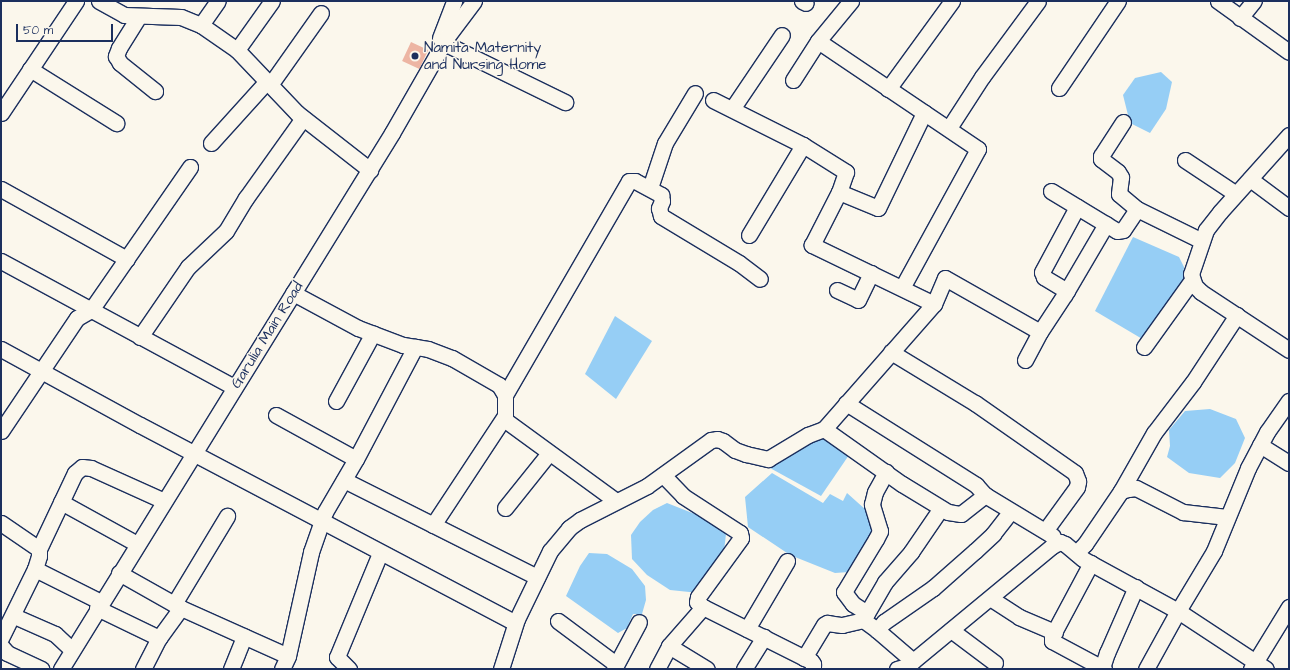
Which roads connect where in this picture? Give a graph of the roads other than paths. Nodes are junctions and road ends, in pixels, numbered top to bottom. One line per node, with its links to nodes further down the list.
1 (76, 1): 22 (street)
2 (99, 1): 14 (street)
3 (218, 1): 16 (street)
4 (272, 1): 20 (street)
5 (454, 1): 19 (street)
6 (474, 1): 19 (street, Garulia Main Road)
7 (851, 1): 18 (street)
8 (952, 1): 26 (street)
9 (1038, 1): 37 (street)
10 (1118, 1): 25 (street)
11 (1218, 1): 15 (street)
12 (1254, 1): 15 (street)
13 (321, 12): 24 (street)
14 (139, 16): 16 (street); 27 (street)
15 (1240, 18): 21 (street)
16 (201, 25): 20 (street)
17 (782, 35): 31 (street)
18 (818, 41): 23 (street); 26 (street)
19 (441, 49): 30 (street); 43 (street, Garulia Main Road)
20 (237, 50): 24 (street)
21 (1289, 52)
22 (30, 69): 32 (street); 36 (street)
23 (793, 80)
24 (269, 83): 34 (street); 39 (street)
25 (1059, 88)
26 (888, 89): 33 (street)
27 (155, 91)
28 (695, 92): 45 (street)
29 (713, 100): 31 (street)
30 (564, 102)
31 (732, 109): 40 (street)
32 (1, 113)
33 (924, 113): 37 (street); 48 (street)
34 (303, 118): 43 (street); 70 (street)
35 (1123, 122): 51 (street)
36 (116, 123)
37 (949, 128): 61 (street)
38 (1289, 135): 44 (street)
39 (211, 143)
40 (803, 145): 48 (street); 54 (street)
41 (1185, 160): 49 (street)
42 (190, 167): 56 (street)
43 (370, 170): 64 (street, Garulia Main Road)
44 (1250, 178): 49 (street); 52 (street)
45 (650, 188): 59 (street); 79 (street)
46 (1, 190): 56 (street)
47 (1051, 191): 50 (street)
48 (839, 192): 58 (street)
49 (1236, 194): 55 (street)
50 (1077, 207): 53 (street); 63 (street)
51 (1137, 208): 53 (street); 55 (street)
52 (1289, 208)
53 (1106, 224): 63 (street)
54 (749, 235)
55 (1202, 241): 60 (street)
56 (127, 259): 66 (street)
57 (1, 261): 66 (street)
58 (871, 273): 61 (street); 62 (street)
59 (760, 278)
60 (1192, 280): 67 (street); 72 (street)
61 (902, 288): 65 (street)
62 (837, 290)
63 (1067, 291): 68 (street)
64 (293, 293): 69 (street); 78 (street, Garulia Main Road)
65 (934, 304): 68 (street); 75 (street)
66 (92, 310): 70 (street); 77 (street)
67 (1237, 315): 74 (street); 95 (street)
68 (1040, 332): 76 (street)
69 (373, 333): 71 (street); 80 (street)
70 (140, 337): 78 (street)
71 (415, 347): 79 (street); 90 (street)
72 (1144, 347)
73 (1, 349): 77 (street)
74 (1289, 350)
75 (891, 352): 81 (street); 108 (street)
76 (1025, 360)
77 (41, 370): 86 (street); 88 (street)
78 (234, 387): 88 (street, Garulia Main Road)
79 (506, 395): 84 (street)
80 (336, 401)
81 (846, 403): 85 (street); 96 (street)
82 (1286, 411): 87 (street)
83 (276, 415): 90 (street)
84 (505, 416): 89 (street); 106 (street)
85 (824, 429): 92 (street); 93 (street)
86 (1, 431)
87 (1260, 445): 91 (street); 104 (street)
88 (194, 453): 98 (street, Garulia Main Road); 105 (street)
89 (549, 453): 97 (street); 100 (street)
90 (356, 459): 94 (street)
91 (1289, 463)
92 (886, 472): 101 (street); 127 (street)
93 (663, 475): 97 (street); 123 (street)
94 (344, 480): 105 (street); 106 (street)
95 (1121, 491): 104 (street); 113 (street)
96 (985, 496): 101 (street); 102 (street)
97 (616, 500): 118 (street)
98 (164, 501): 99 (street); 110 (street, Garulia Main Road)
99 (61, 502): 110 (street); 111 (street)
100 (505, 508)
101 (941, 508): 127 (street)
102 (1011, 511): 108 (street); 132 (street)
103 (227, 516): 122 (street)
104 (1227, 517): 125 (street)
105 (322, 522): 112 (street); 142 (street)
106 (433, 524): 118 (street)
107 (3, 529): 111 (street)
108 (1045, 531): 109 (street)
109 (1060, 542): 113 (street); 120 (street)
110 (137, 544): 117 (street, Garulia Main Road)
111 (39, 549): 116 (street)
112 (380, 553): 130 (street); 153 (street)
113 (1076, 553): 115 (street)
114 (787, 561): 131 (street)
115 (1091, 563): 119 (street); 134 (street)
116 (35, 569): 121 (street); 126 (street)
117 (119, 573): 121 (street, Garulia Main Road); 122 (street)
118 (537, 577): 130 (street)
119 (1136, 587): 125 (street); 148 (street)
120 (990, 598): 133 (street); 134 (street)
121 (99, 605): 138 (street); 141 (street, Garulia Main Road)
122 (177, 606): 135 (street); 138 (street)
123 (703, 607): 131 (street); 140 (street)
124 (1289, 607): 147 (street)
125 (1178, 611): 147 (street); 158 (street)
126 (14, 616): 137 (street); 141 (street)
127 (865, 617): 132 (street); 143 (street)
128 (558, 621): 145 (street)
129 (639, 622): 145 (street)
130 (515, 623): 154 (street)
131 (747, 629): 136 (street)
132 (878, 630): 146 (street)
133 (951, 630): 144 (street); 146 (street)
134 (1055, 632): 148 (street)
135 (244, 637): 142 (street); 152 (street)
136 (764, 637): 143 (street); 157 (street)
137 (1, 638)
138 (159, 638): 151 (street)
139 (1, 646): 149 (street)
140 (669, 646): 155 (street); 156 (street)
141 (72, 650): 150 (street, Garulia Main Road)
142 (285, 663)
143 (808, 663)
144 (995, 663)
145 (615, 666)
146 (907, 666)
147 (1257, 667)
148 (1103, 668)
149 (41, 669)
150 (61, 669)
151 (143, 669)
152 (231, 669)
153 (349, 669)
154 (500, 669)
155 (657, 669)
156 (707, 669)
157 (744, 669)
158 (1146, 669)

